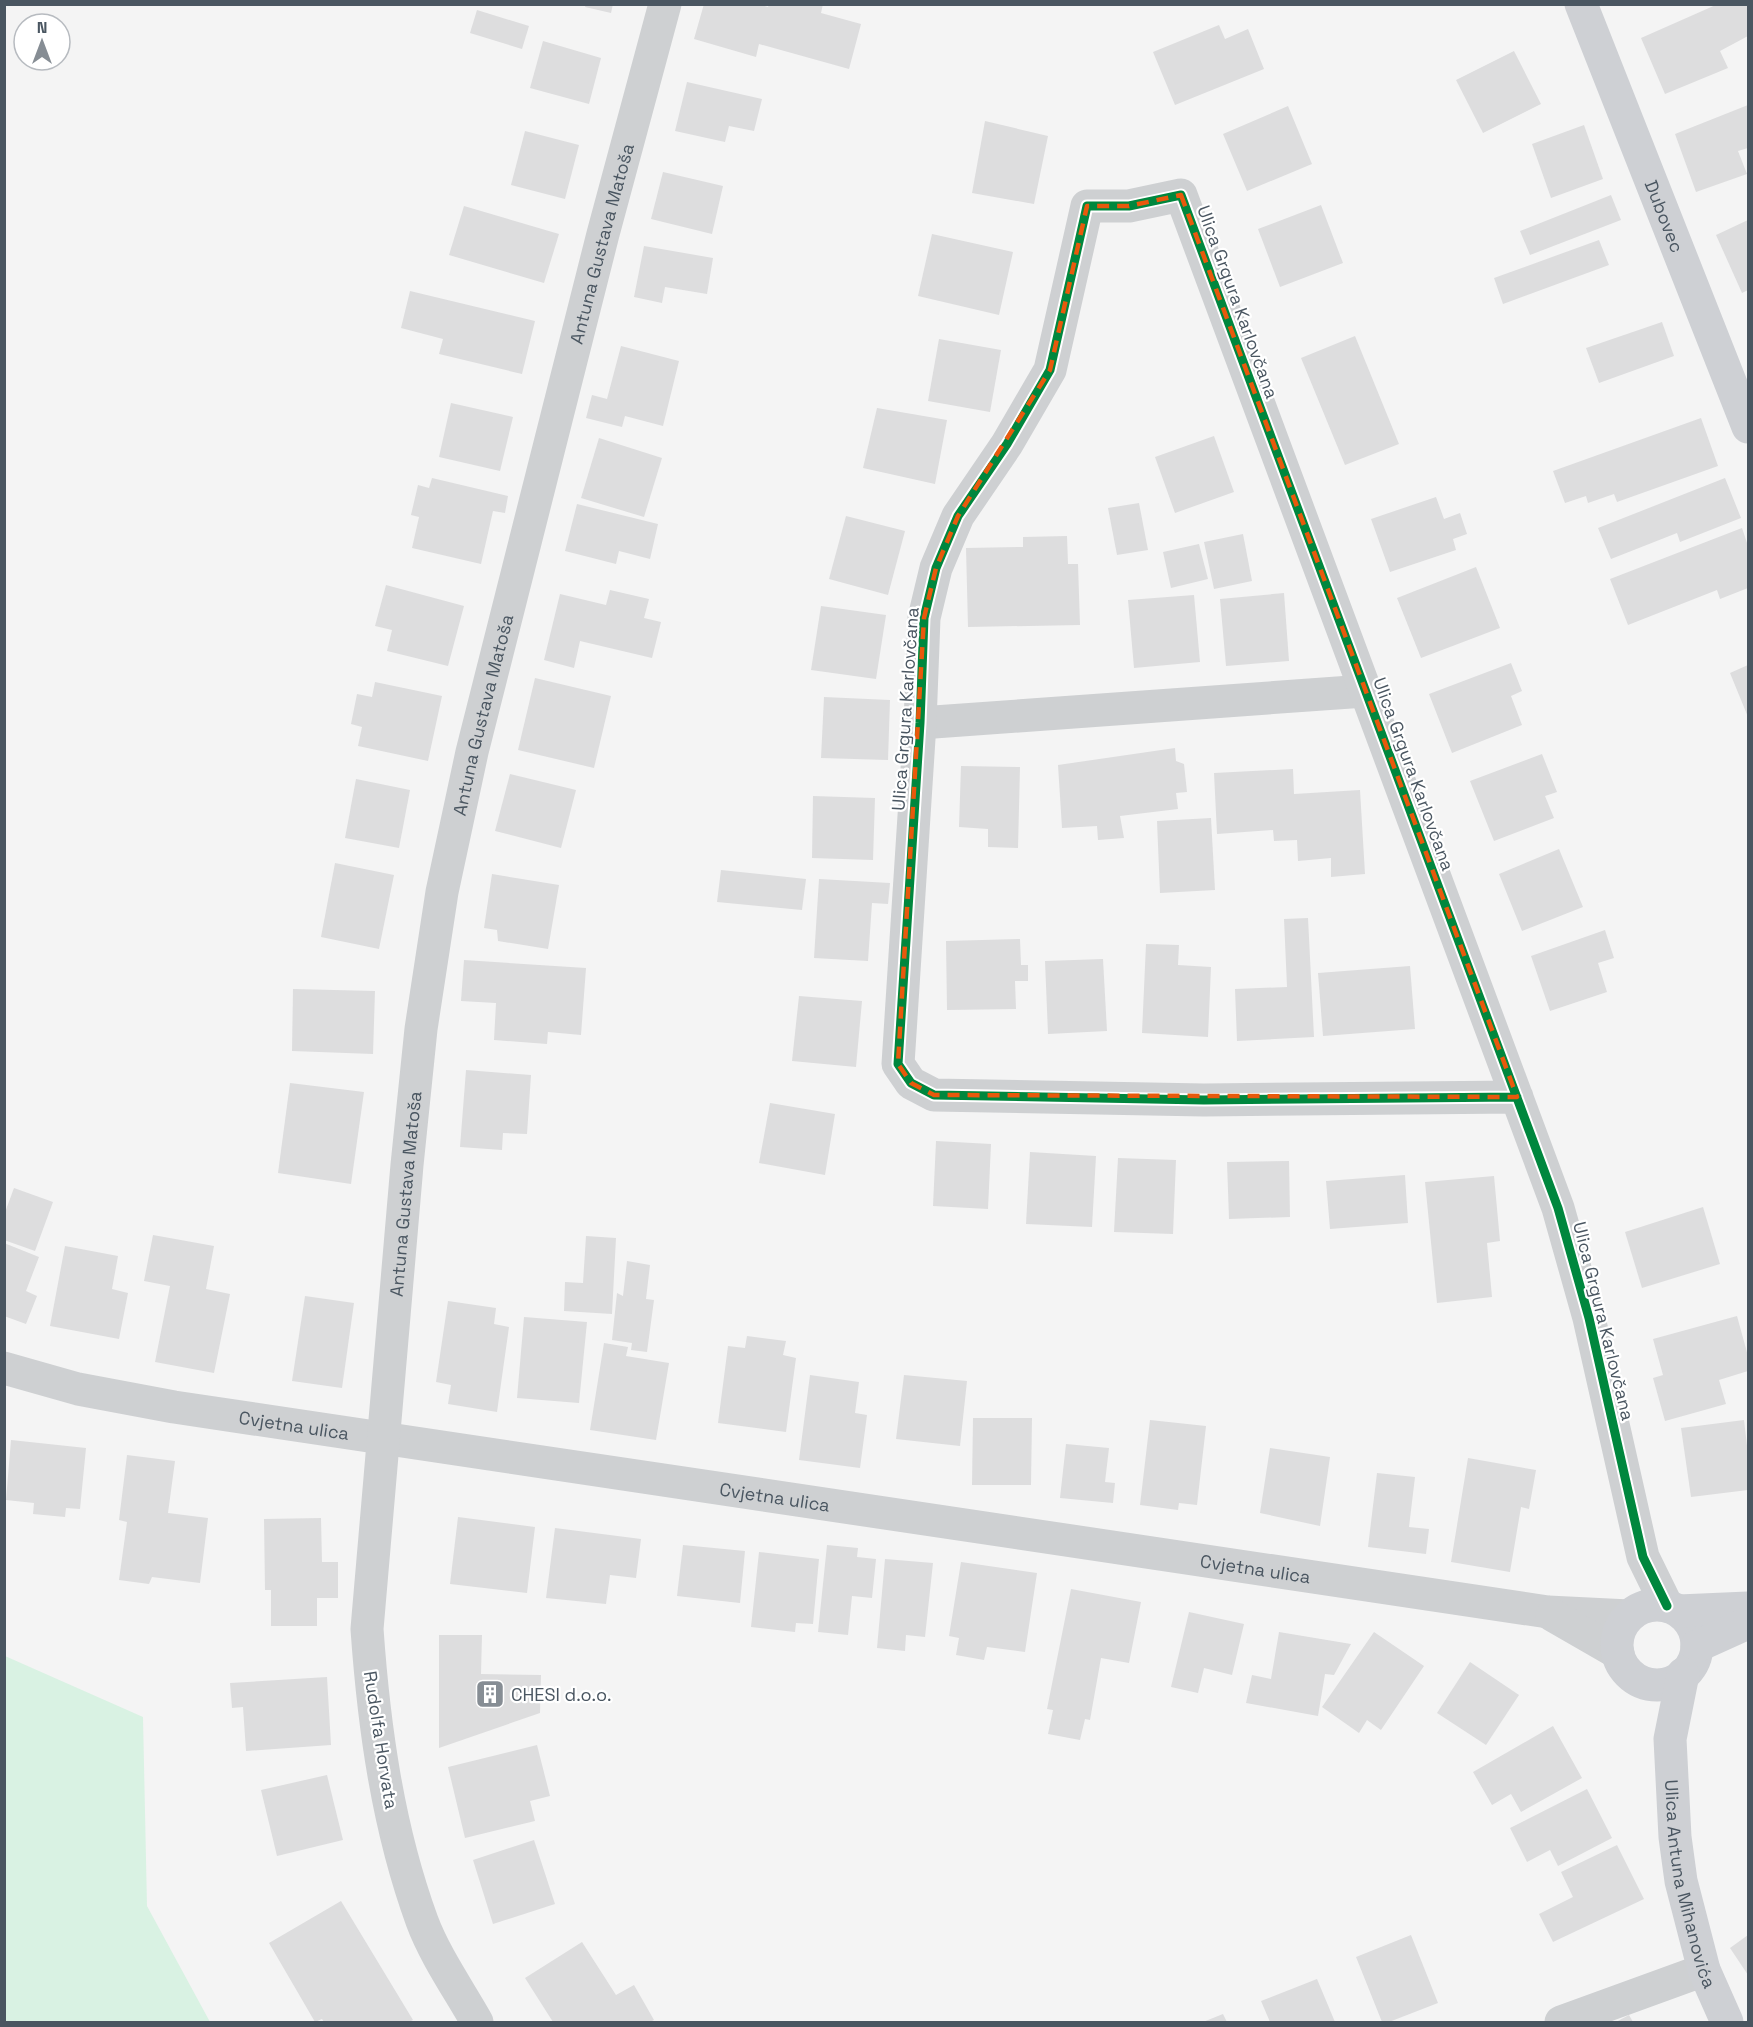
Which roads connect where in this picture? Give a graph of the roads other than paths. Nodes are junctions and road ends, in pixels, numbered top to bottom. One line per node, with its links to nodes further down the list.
1 (665, 4): 8 (street, Antuna Gustava Matoša)
2 (1581, 4): 3 (main road, Dubovec)
3 (1749, 427)
4 (1365, 691): 5 (street, Ulica Grgura Karlovčana); 5 (street, Ulica Grgura Karlovčana); 6 (street, Ulica Grgura Karlovčana)
5 (920, 723): 6 (street, Ulica Grgura Karlovčana)
6 (1517, 1097): 10 (street, Ulica Grgura Karlovčana)
7 (4, 1368): 8 (street, Cvjetna ulica)
8 (382, 1440): 11 (street, Cvjetna ulica); 18 (street, Rudolfa Horvata)
9 (1749, 1608): 10 (main road)
10 (1653, 1611): 11 (street, Cvjetna ulica); 13 (main road); 14 (main road)
11 (1548, 1612): 13 (street)
12 (1749, 1623): 14 (main road)
13 (1618, 1653): 15 (main road)
14 (1690, 1660): 15 (main road); 16 (main road)
15 (1643, 1682): 16 (main road)
16 (1670, 1739): 17 (main road, Ulica Antuna Mihanovića)
17 (1704, 1970): 19 (street); 20 (main road, Ulica Antuna Mihanovića)
18 (477, 2022)
19 (1561, 2022)
20 (1727, 2022)

